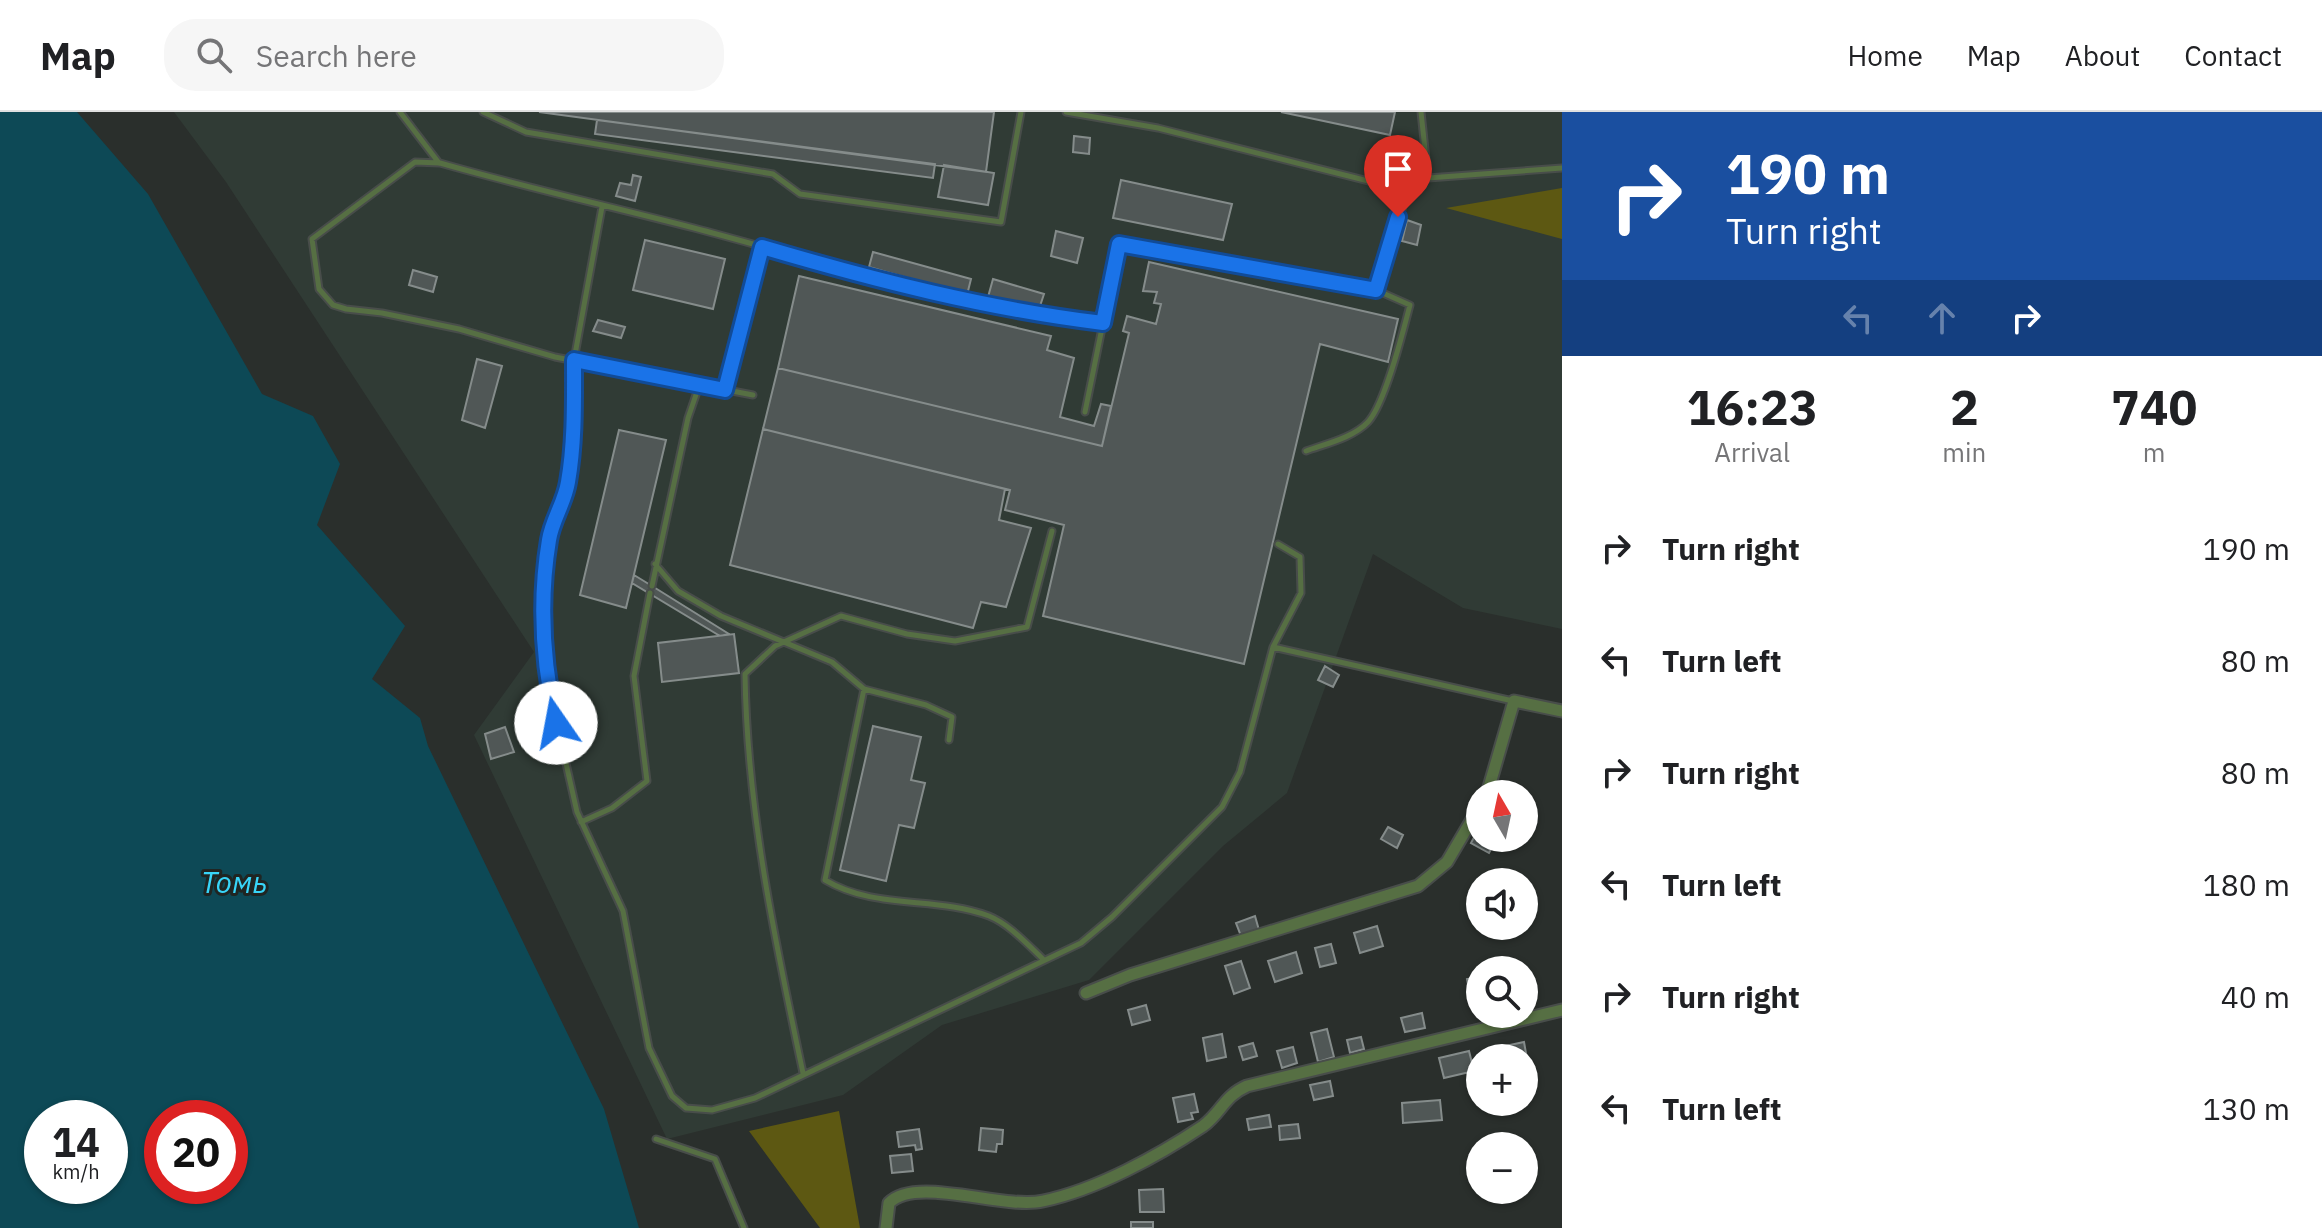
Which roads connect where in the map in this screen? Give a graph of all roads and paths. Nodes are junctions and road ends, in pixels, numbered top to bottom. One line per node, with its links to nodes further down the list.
1 (400, 112): 6 (lane)
2 (483, 112): 3 (lane)
3 (1021, 112)
4 (1066, 112): 9 (lane)
5 (1421, 112): 8 (lane)
6 (440, 163): 10 (lane); 14 (lane)
7 (1562, 168): 8 (lane)
8 (1428, 178): 9 (lane)
9 (1408, 191): 12 (lane)
10 (602, 207): 11 (lane); 14 (lane)
11 (762, 247): 13 (lane); 16 (lane)
12 (1376, 290): 13 (lane); 19 (lane)
13 (1103, 323): 18 (lane)
14 (574, 360): 15 (lane); 30 (lane)
15 (699, 386): 16 (lane); 22 (lane)
16 (725, 390): 17 (lane)
17 (753, 395)
18 (1085, 412)
19 (1306, 451)
20 (1052, 531): 23 (lane)
21 (1278, 544): 24 (lane)
22 (655, 564): 23 (lane); 30 (lane)
23 (785, 642): 25 (lane); 35 (lane)
24 (1273, 647): 26 (lane); 32 (lane)
25 (864, 689): 28 (lane); 32 (lane)
26 (1514, 701): 27 (street); 29 (street)
27 (1562, 711)
28 (949, 740)
29 (1491, 780)
30 (581, 822): 35 (lane)
31 (1466, 830): 33 (street)
32 (1043, 959): 35 (lane)
33 (1086, 993)
34 (1562, 1010): 38 (street)
35 (803, 1073)
36 (656, 1139): 37 (lane)
37 (744, 1228)
38 (886, 1228)

